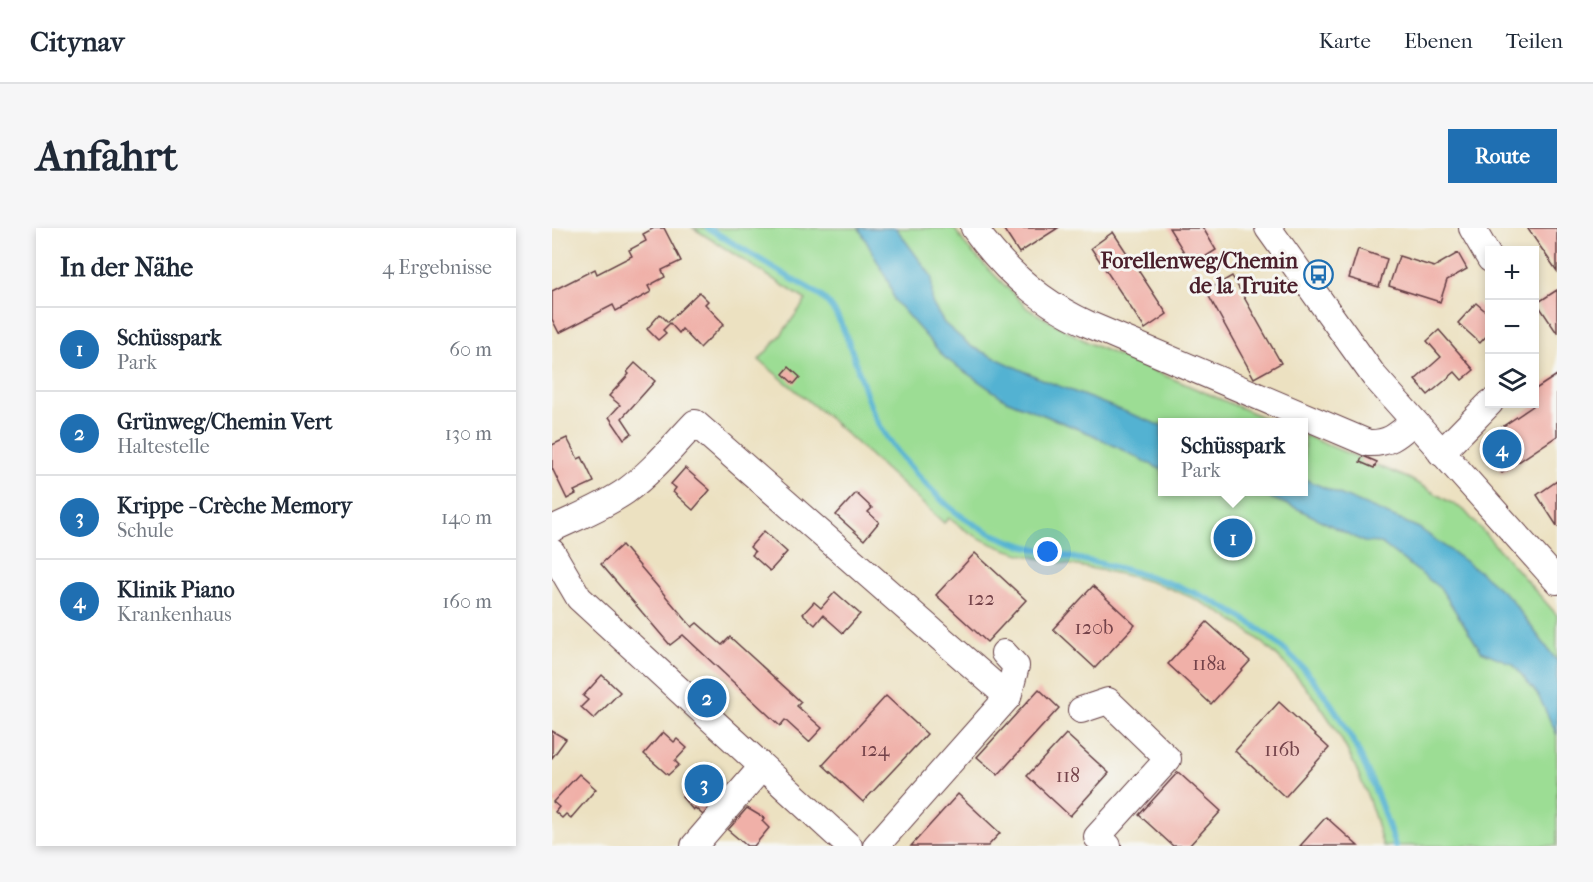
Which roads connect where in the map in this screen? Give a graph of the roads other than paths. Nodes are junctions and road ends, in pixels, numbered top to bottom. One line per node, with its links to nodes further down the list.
1 (974, 228): 6 (street)
2 (1268, 228): 6 (street)
3 (1472, 228): 4 (street)
4 (1485, 250)
5 (1485, 408): 7 (street)
6 (1413, 422): 7 (street)
7 (1441, 453): 10 (street)
8 (552, 529): 12 (street)
9 (552, 552): 14 (street)
10 (1557, 581)
11 (1004, 653): 12 (street)
12 (1008, 697): 17 (street)
13 (1081, 710): 18 (street)
14 (762, 767): 15 (street); 16 (street)
15 (694, 846)
16 (849, 846)
17 (876, 846)
18 (1108, 846)

